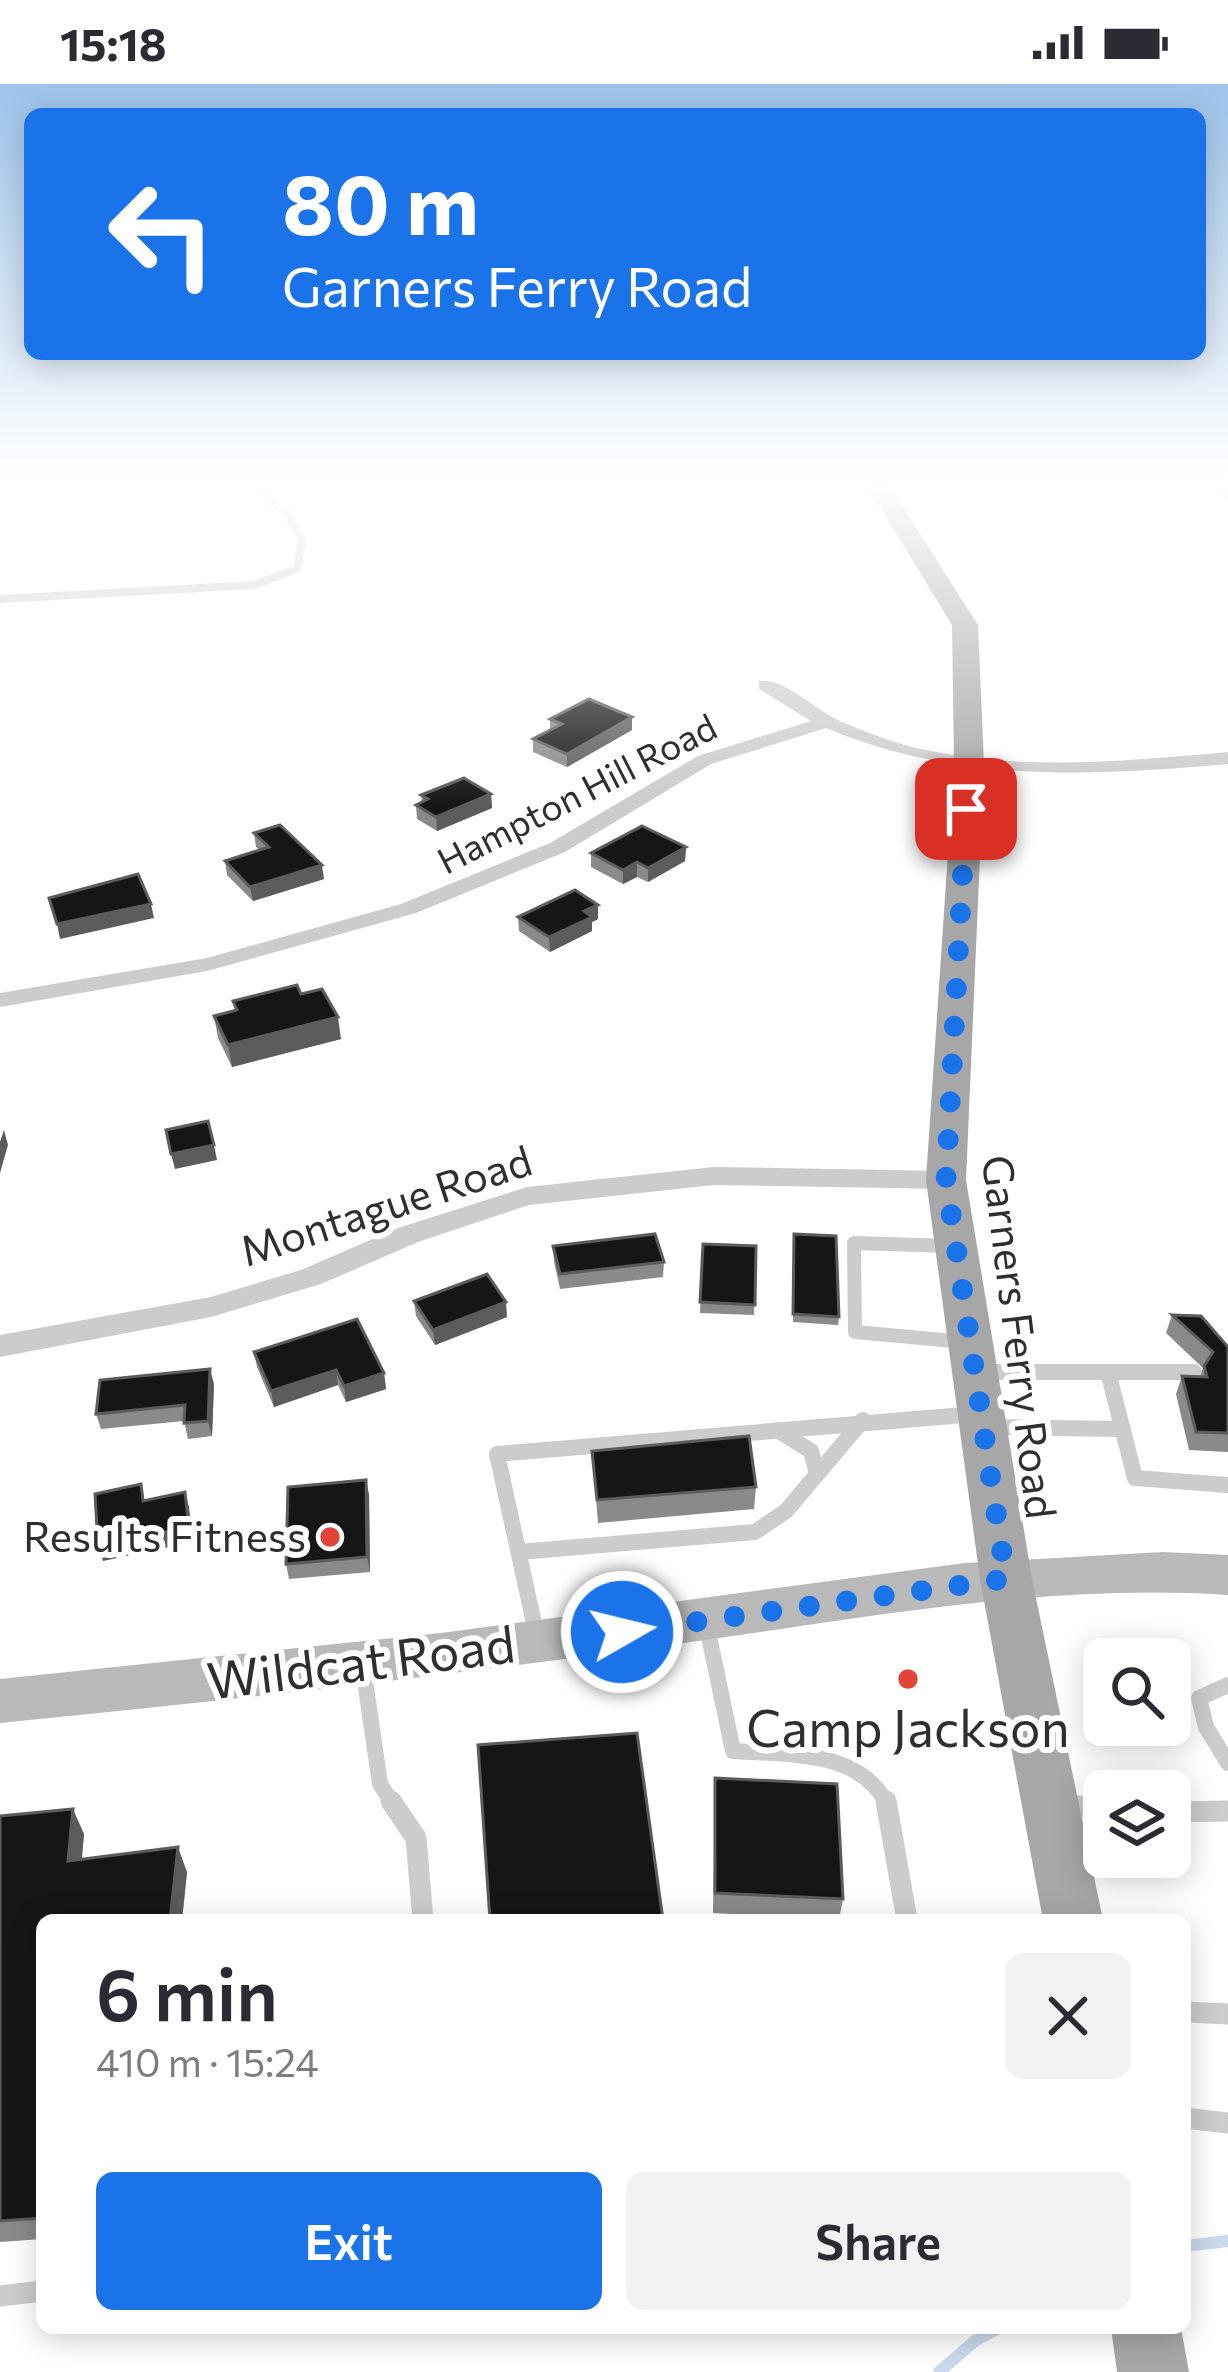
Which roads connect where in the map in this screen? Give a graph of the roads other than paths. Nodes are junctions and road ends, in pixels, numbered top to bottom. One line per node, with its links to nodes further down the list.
1 (149, 591): 3 (lane)
2 (947, 591): 7 (main road, Garners Ferry Road)
3 (0, 599)
4 (765, 685): 5 (street)
5 (827, 722): 7 (street); 8 (street, Hampton Hill Road)
6 (1228, 758): 7 (street)
7 (969, 763): 9 (main road, Garners Ferry Road)
8 (0, 1000)
9 (946, 1180): 10 (main road, Garners Ferry Road); 11 (street, Montague Road)
10 (956, 1246): 12 (main road, Garners Ferry Road); 12 (lane)
11 (0, 1346)
12 (973, 1357): 13 (lane); 16 (main road, Garners Ferry Road)
13 (1108, 1372): 14 (lane); 18 (lane)
14 (1194, 1372)
15 (863, 1420): 16 (lane); 17 (lane); 19 (lane)
16 (982, 1420): 18 (lane); 23 (main road, Garners Ferry Road)
17 (774, 1429): 19 (lane); 21 (lane)
18 (1123, 1429): 20 (lane)
19 (818, 1474): 21 (lane)
20 (1228, 1484)
21 (519, 1552): 25 (lane)
22 (1228, 1574): 23 (main road, Wildcat Road)
23 (1006, 1579): 24 (main road, Wildcat Road); 30 (main road, Garners Ferry Road)
24 (706, 1620): 25 (main road, Wildcat Road); 34 (lane)
25 (538, 1643): 26 (main road, Wildcat Road)
26 (363, 1667): 28 (main road, Wildcat Road); 33 (lane)
27 (1228, 1685): 29 (lane)
28 (0, 1701)
29 (1228, 1763)
30 (1077, 1806): 35 (main road, Garners Ferry Road)
31 (1228, 1811): 32 (lane)
32 (1191, 1812)
33 (422, 1914)
34 (906, 1914)
35 (1073, 1914)
36 (1191, 2012): 37 (lane)
37 (1228, 2014)
38 (1191, 2120): 39 (lane)
39 (1228, 2123)
40 (36, 2292): 41 (lane)
41 (0, 2296)

